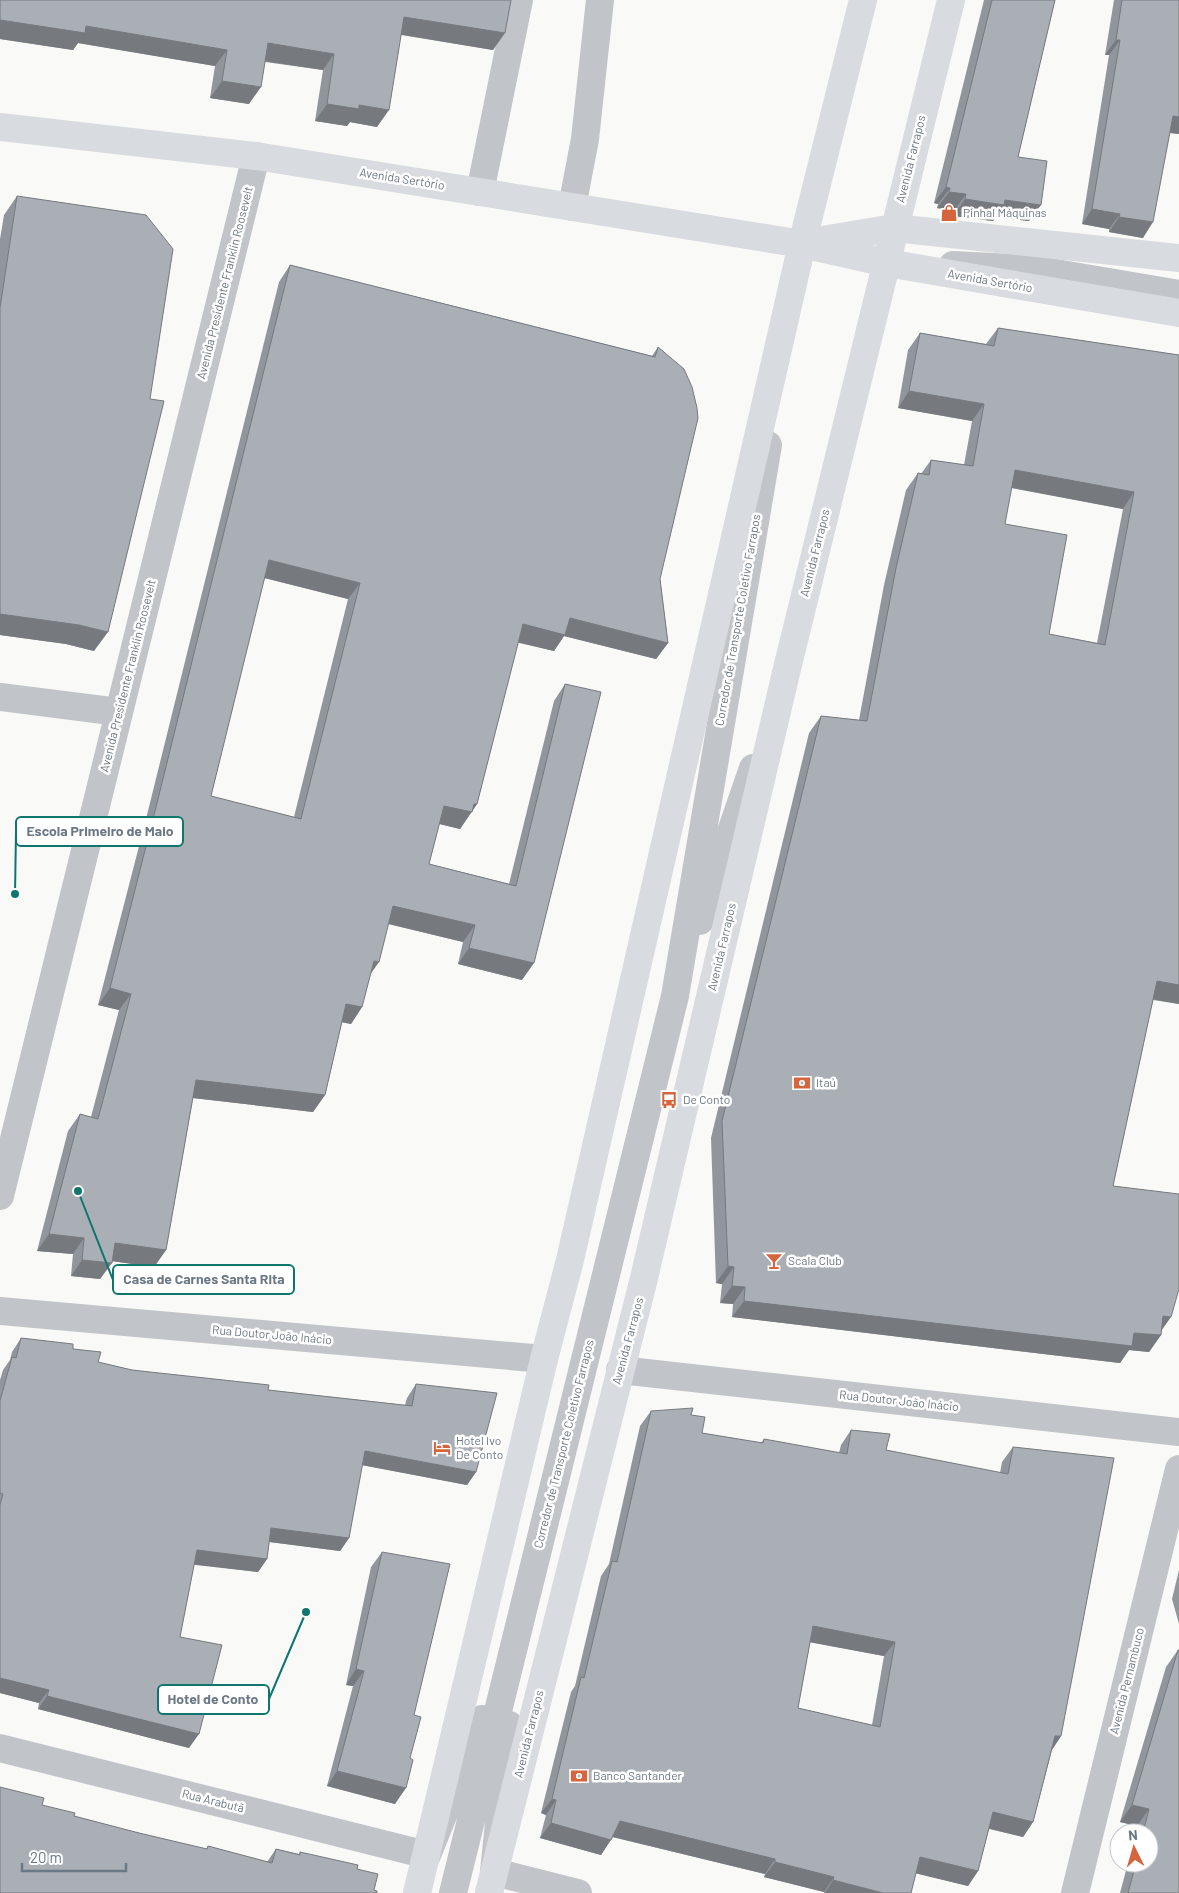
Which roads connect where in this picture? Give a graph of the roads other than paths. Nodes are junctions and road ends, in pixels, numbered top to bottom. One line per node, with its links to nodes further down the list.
1 (519, 0): 7 (street)
2 (600, 0): 8 (street)
3 (863, 0): 10 (main road)
4 (951, 0): 9 (main road, Avenida Farrapos)
5 (0, 127): 6 (main road, Avenida Sertório)
6 (256, 156): 7 (main road, Avenida Sertório); 17 (street, Avenida Presidente Franklin Roosevelt)
7 (480, 192): 8 (main road, Avenida Sertório)
8 (572, 207): 10 (main road, Avenida Sertório)
9 (894, 228): 10 (main road, Avenida Sertório); 11 (main road, Avenida Sertório); 12 (main road, Avenida Farrapos)
10 (802, 244): 12 (main road, Avenida Sertório); 18 (street, Corredor de Transporte Coletivo Farrapos); 21 (main road)
11 (1179, 258)
12 (887, 263): 13 (street); 14 (main road, Avenida Sertório); 15 (main road, Avenida Farrapos)
13 (1179, 294)
14 (1179, 313)
15 (785, 677): 18 (street, Corredor de Transporte Coletivo Farrapos); 22 (main road, Avenida Farrapos)
16 (0, 697): 17 (street)
17 (119, 712): 19 (street, Avenida Presidente Franklin Roosevelt)
18 (675, 996): 25 (street, Corredor de Transporte Coletivo Farrapos)
19 (0, 1196)
20 (0, 1312): 21 (street, Rua Doutor João Inácio)
21 (544, 1359): 27 (main road)
22 (620, 1370): 23 (street, Rua Doutor João Inácio); 28 (main road, Avenida Farrapos)
23 (1179, 1432)
24 (1179, 1469): 32 (street, Avenida Pernambuco)
25 (518, 1628): 27 (street); 28 (street); 30 (street, Corredor de Transporte Coletivo Farrapos)
26 (0, 1748): 27 (street, Rua Arabutã)
27 (427, 1854): 29 (main road)
28 (492, 1882): 31 (street)
29 (417, 1893)
30 (453, 1893)
31 (578, 1893)
32 (1075, 1893)

